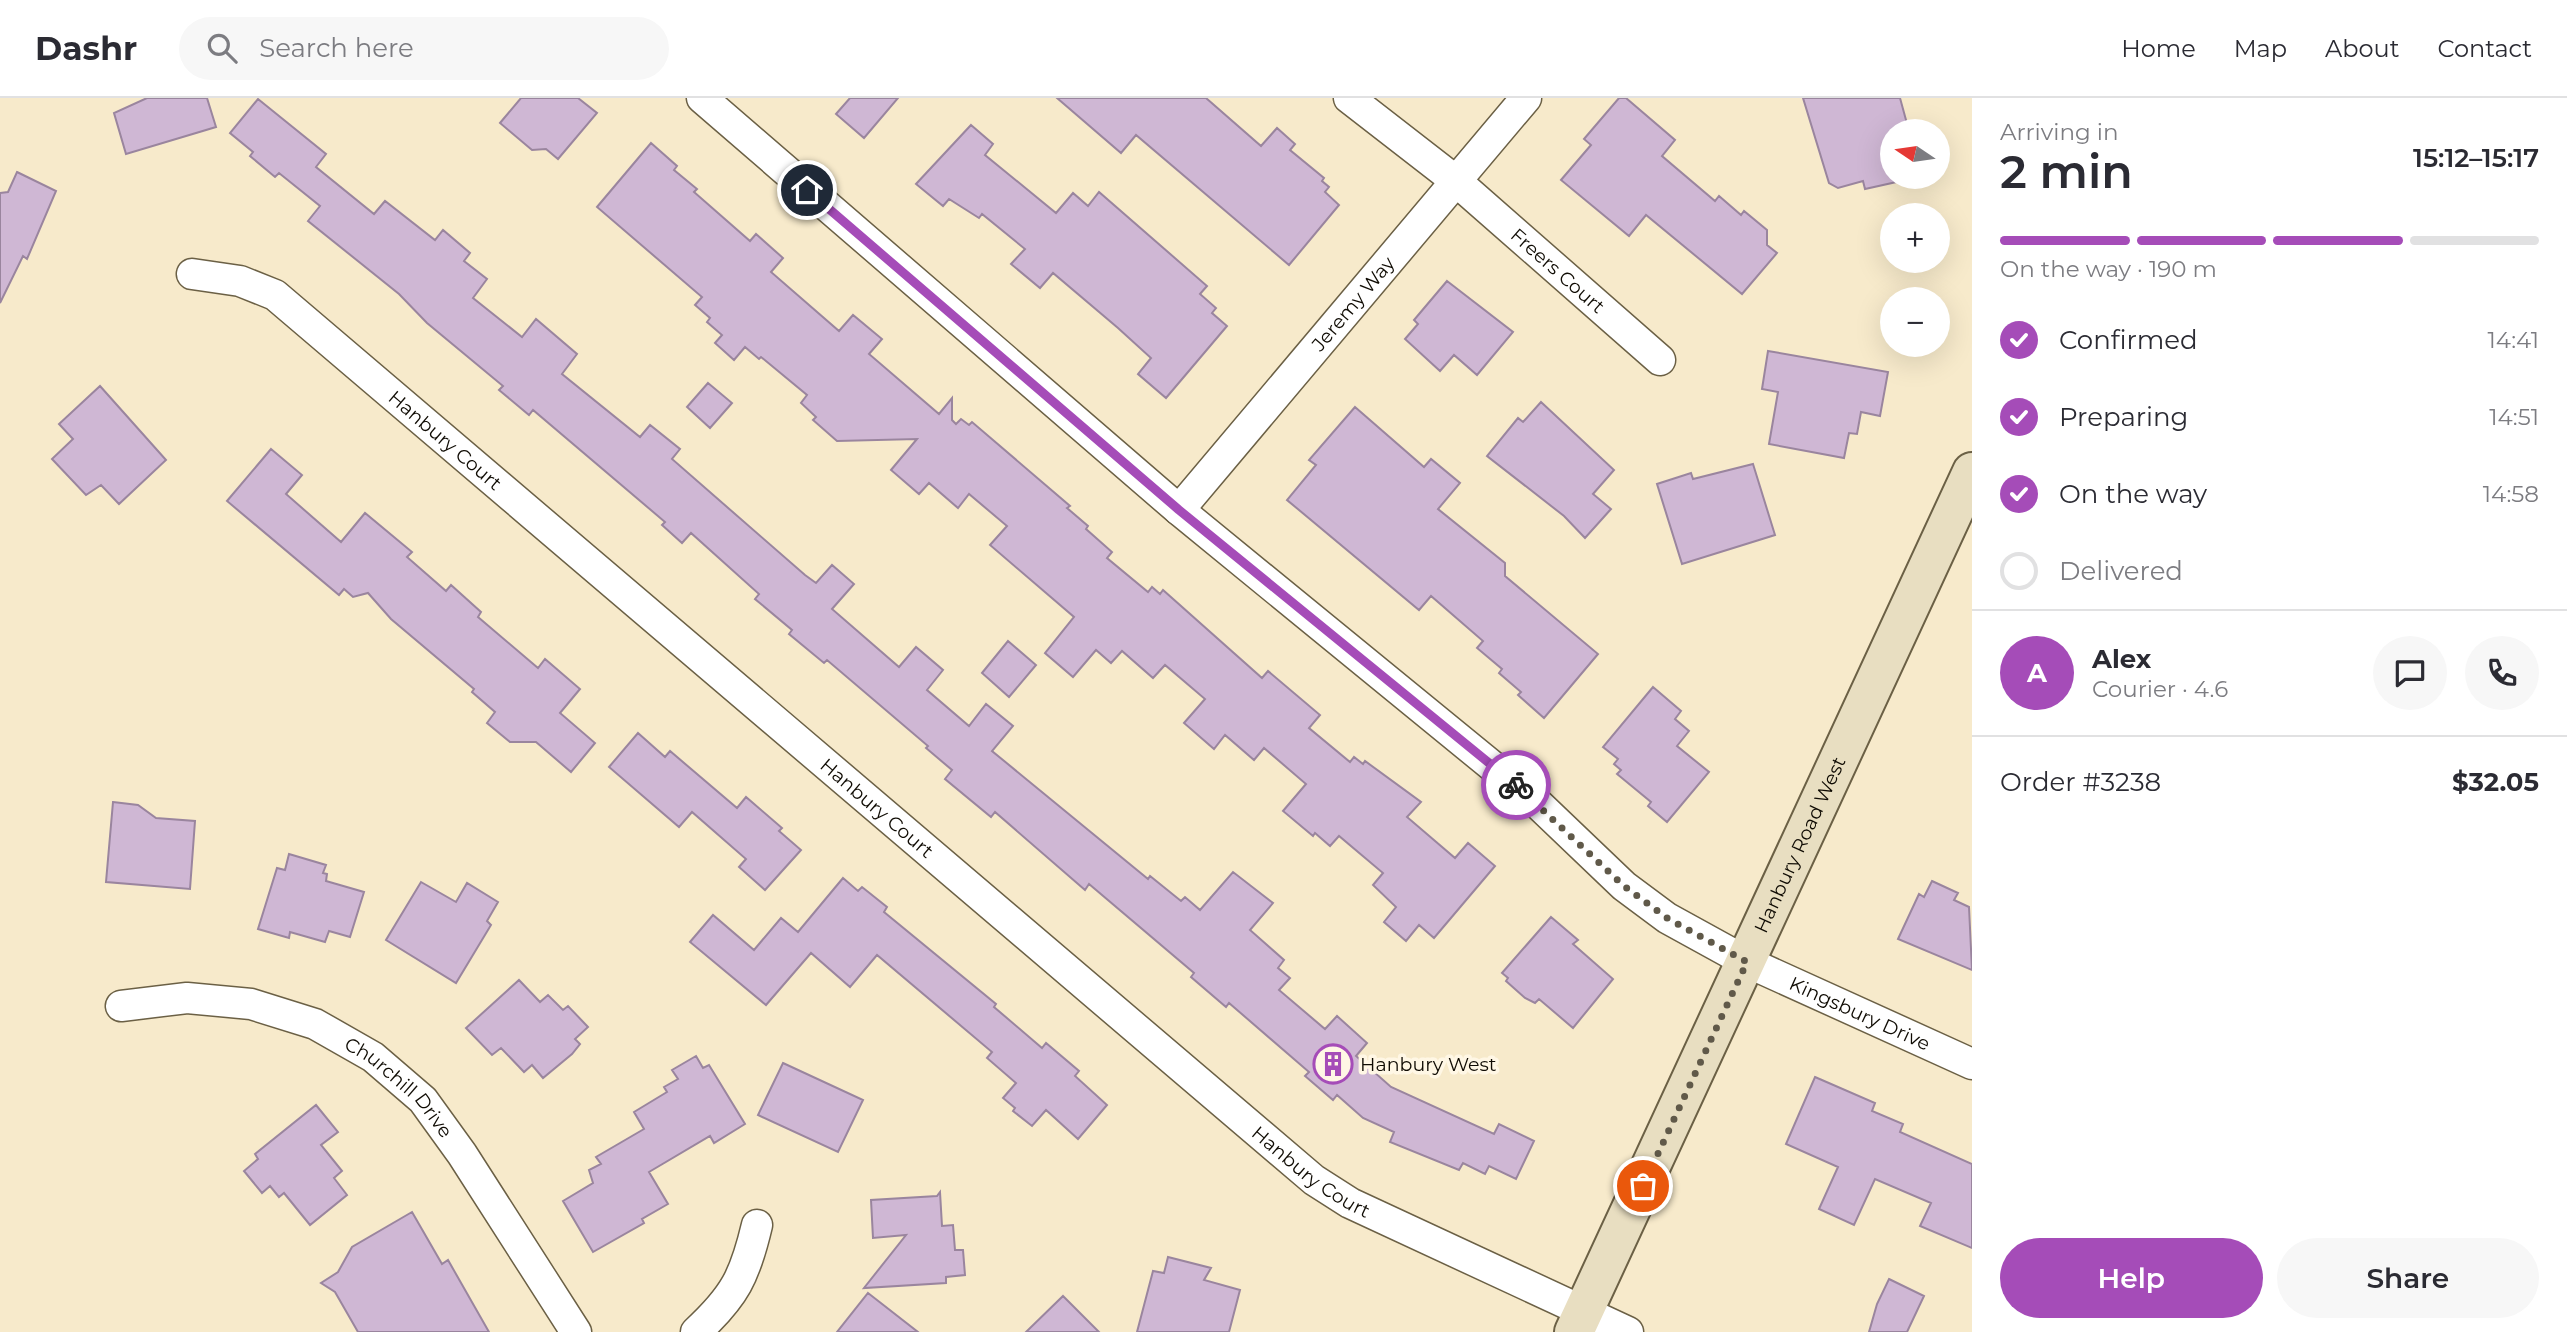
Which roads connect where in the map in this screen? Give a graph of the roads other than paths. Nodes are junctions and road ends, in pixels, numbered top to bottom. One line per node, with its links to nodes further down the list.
1 (702, 98): 8 (street, Kingsbury Drive)
2 (1349, 98): 4 (street, Freers Court)
3 (1526, 98): 4 (street, Jeremy Way)
4 (1456, 181): 6 (street, Freers Court); 8 (street, Jeremy Way)
5 (192, 274): 13 (street, Hanbury Court)
6 (1660, 360)
7 (1972, 472): 9 (main road, Hanbury Road West)
8 (1179, 510): 9 (street, Kingsbury Drive)
9 (1747, 962): 11 (street, Kingsbury Drive); 13 (main road, Hanbury Road West)
10 (121, 1006): 14 (street, Churchill Drive)
11 (1972, 1063)
12 (757, 1225): 15 (street)
13 (1580, 1321): 16 (street, Hanbury Court)
14 (576, 1332)
15 (696, 1332)
16 (1628, 1332)

